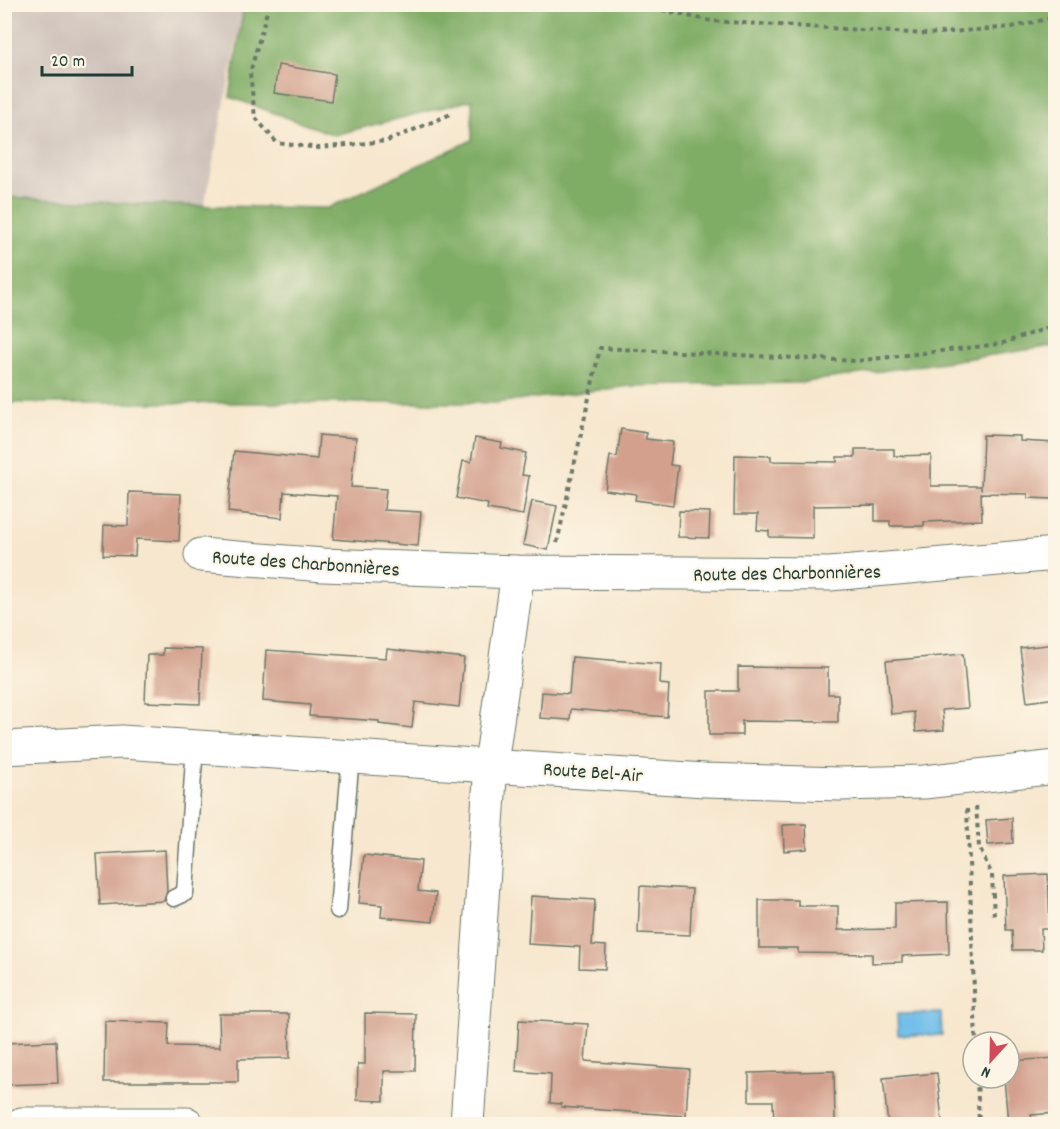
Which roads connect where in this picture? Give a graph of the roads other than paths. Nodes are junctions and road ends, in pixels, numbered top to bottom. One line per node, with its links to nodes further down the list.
1 (1056, 554): 3 (street, Route des Charbonnières)
2 (201, 555): 3 (street, Route des Charbonnières)
3 (518, 572): 7 (street)
4 (195, 745): 5 (street, Route Bel-Air); 6 (street, Route Bel-Air); 9 (lane)
5 (4, 748)
6 (351, 755): 7 (street, Route Bel-Air); 10 (lane)
7 (491, 764): 8 (street, Route Bel-Air); 13 (street)
8 (1056, 766)
9 (174, 898)
10 (338, 910)
11 (22, 1125): 12 (street)
12 (187, 1125)
13 (468, 1125)

